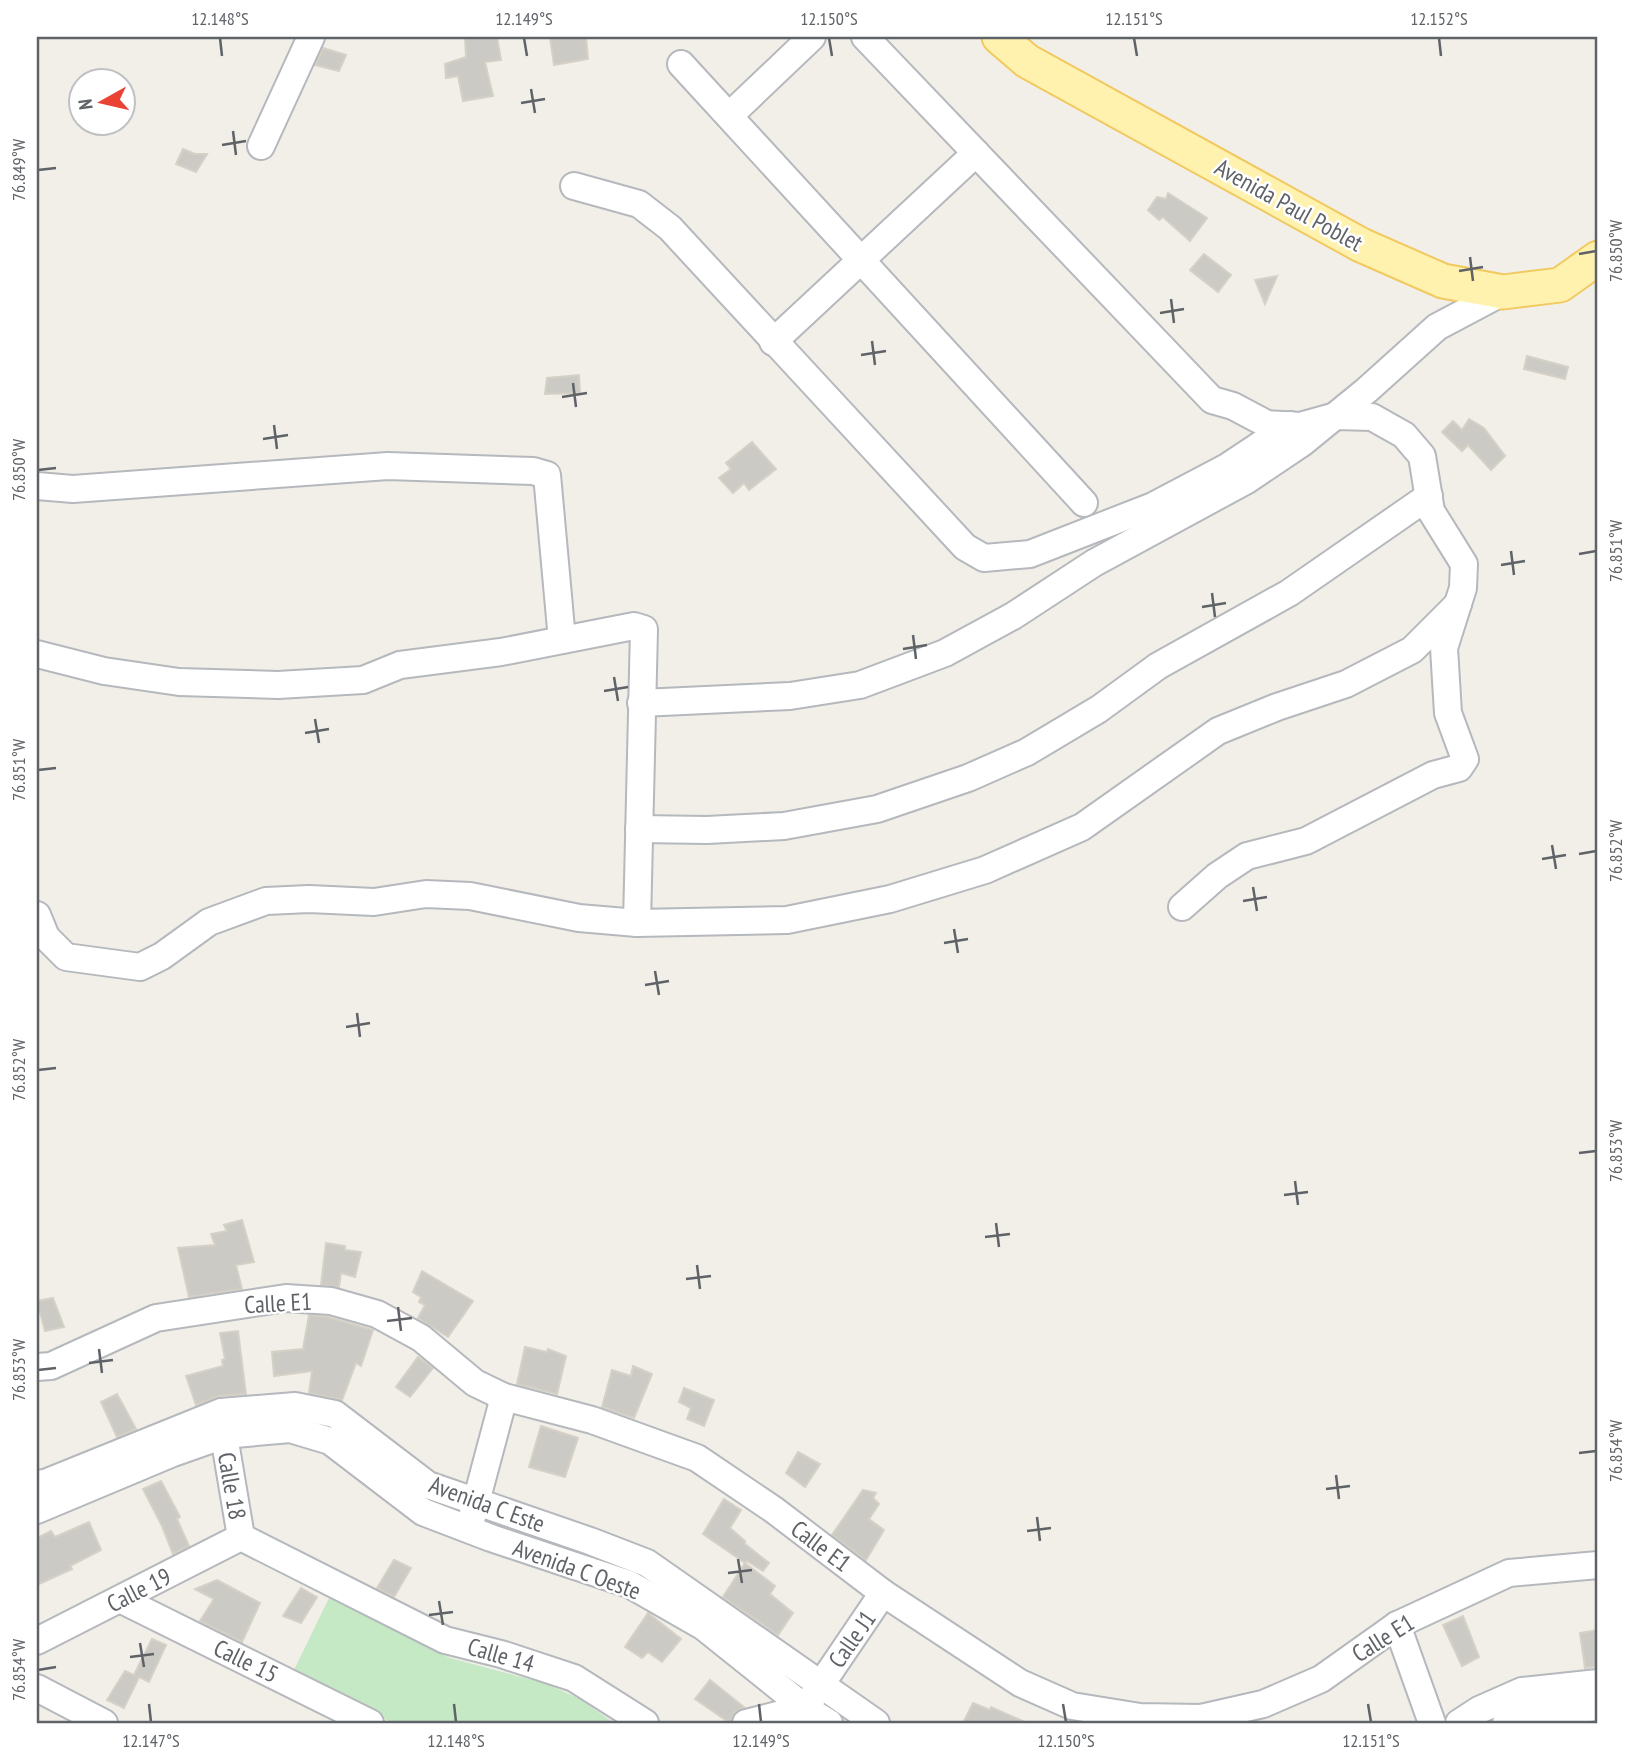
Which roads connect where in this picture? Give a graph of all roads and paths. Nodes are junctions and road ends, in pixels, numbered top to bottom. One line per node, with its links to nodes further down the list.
1 (311, 37): 7 (street)
2 (812, 37): 6 (street)
3 (865, 37): 8 (street)
4 (999, 37): 12 (main road, Avenida Paul Poblet)
5 (681, 64): 6 (street)
6 (729, 117): 11 (street)
7 (261, 146)
8 (976, 153): 11 (street); 15 (street)
9 (575, 186): 13 (street)
10 (1598, 258): 12 (main road, Avenida Paul Poblet)
11 (860, 259): 13 (street); 18 (street)
12 (1503, 292): 14 (street)
13 (773, 342): 15 (street)
14 (1336, 416): 15 (street); 17 (street); 22 (street)
15 (1290, 425)
16 (37, 486): 20 (street)
17 (1429, 496): 19 (street); 23 (street)
18 (1084, 503)
19 (1458, 604): 24 (street); 26 (street)
20 (562, 640): 21 (street); 22 (street)
21 (37, 654)
22 (641, 704): 23 (street)
23 (639, 829): 26 (street)
24 (1182, 907)
25 (37, 915): 26 (street)
26 (636, 923)
27 (37, 1367): 28 (street, Calle E1)
28 (504, 1397): 31 (street); 36 (street, Calle E1)
29 (222, 1424): 30 (street, Avenida C Este); 31 (street, Avenida C Este); 32 (street, Avenida C Oeste); 33 (street, Avenida C Oeste); 34 (street, Calle 18)
30 (37, 1484)
31 (477, 1503): 33 (street); 41 (street, Avenida C Este)
32 (37, 1510)
33 (469, 1529): 44 (street, Avenida C Oeste)
34 (241, 1537): 37 (street, Calle 19); 47 (street, Calle 14)
35 (1598, 1565): 38 (street, Calle E1)
36 (883, 1593): 38 (street, Calle E1); 41 (street, Calle J1)
37 (122, 1600): 39 (street, Calle 19); 46 (street, Calle 15)
38 (1397, 1625): 51 (street)
39 (37, 1641)
40 (1598, 1683): 52 (street)
41 (821, 1684): 44 (street, Calle J1); 50 (street, Avenida C Este)
42 (37, 1688): 45 (street)
43 (1598, 1707): 53 (street)
44 (805, 1708): 48 (street); 49 (street, Avenida C Oeste)
45 (104, 1723)
46 (370, 1723)
47 (645, 1723)
48 (746, 1723)
49 (829, 1723)
50 (876, 1723)
51 (1432, 1723)
52 (1459, 1723)
53 (1506, 1723)

